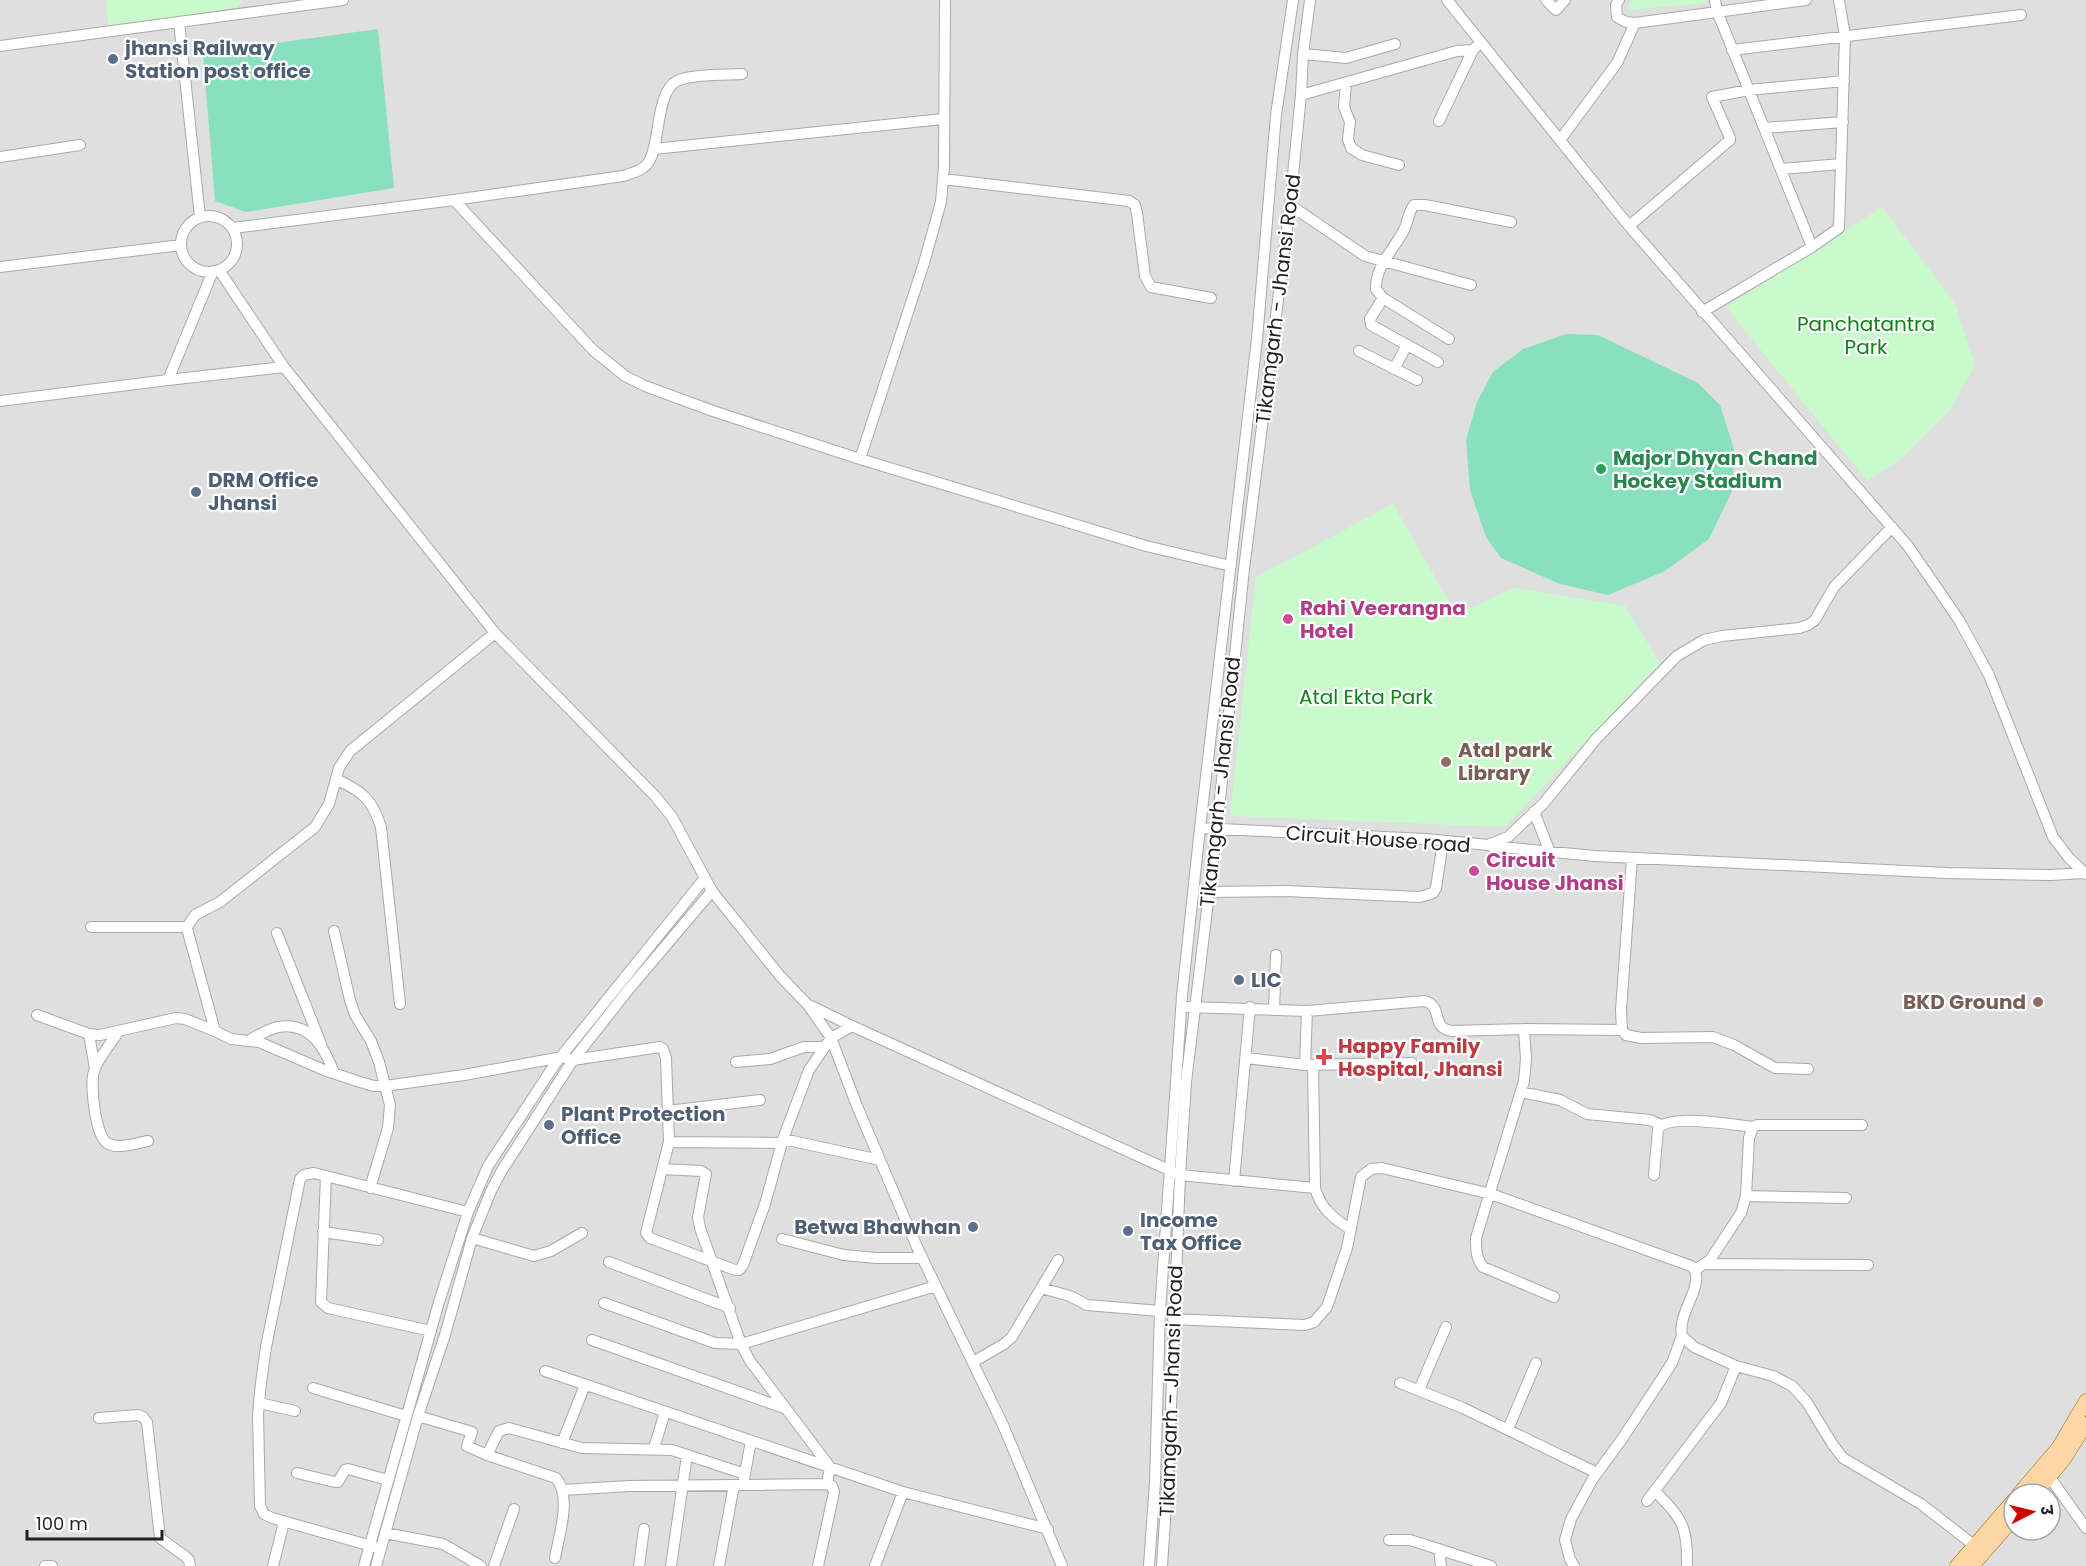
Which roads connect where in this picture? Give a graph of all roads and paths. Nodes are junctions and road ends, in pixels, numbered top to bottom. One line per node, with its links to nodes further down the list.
1 (343, 0): 14 (street)
2 (945, 0): 28 (street)
3 (1293, 0): 65 (street, Tikamgarh - Jhansi Road)
4 (1310, 0): 22 (street, Tikamgarh - Jhansi Road)
5 (1447, 0): 17 (street)
6 (1546, 0): 7 (street)
7 (1565, 0)
8 (1619, 0): 15 (street)
9 (1806, 0): 11 (street)
10 (1839, 0): 16 (street)
11 (1758, 3): 12 (street)
12 (1716, 6): 15 (street); 21 (street)
13 (2020, 15): 16 (street)
14 (179, 22): 19 (street); 42 (street)
15 (1635, 23): 32 (street)
16 (1845, 36): 21 (street); 24 (street)
17 (1482, 42): 20 (street); 32 (street)
18 (1395, 44): 22 (street)
19 (0, 46)
20 (1473, 50): 25 (street); 29 (street)
21 (1732, 50): 26 (street)
22 (1302, 54): 27 (street, Tikamgarh - Jhansi Road)
23 (742, 74): 34 (street)
24 (1844, 81): 26 (street); 30 (street)
25 (1346, 83): 27 (street); 37 (street)
26 (1749, 90): 31 (street); 44 (street)
27 (1301, 95): 41 (street, Tikamgarh - Jhansi Road)
28 (944, 119): 34 (street); 39 (street)
29 (1439, 121)
30 (1843, 122): 31 (street); 36 (street)
31 (1764, 128): 38 (street)
32 (1560, 140): 44 (street)
33 (80, 146): 35 (street)
34 (654, 149): 40 (street)
35 (0, 157)
36 (1842, 164): 38 (street); 47 (street)
37 (1399, 165)
38 (1781, 169): 47 (street)
39 (943, 179): 52 (street); 64 (street)
40 (454, 201): 45 (street); 64 (street)
41 (1290, 205): 48 (street); 66 (street, Tikamgarh - Jhansi Road)
42 (200, 217): 45 (street); 46 (street)
43 (1511, 222): 48 (street)
44 (1629, 226): 54 (street)
45 (233, 228): 50 (street)
46 (181, 245): 49 (street); 50 (street)
47 (1812, 247): 54 (street)
48 (1383, 262): 51 (street); 53 (street)
49 (0, 267)
50 (216, 271): 59 (street); 61 (street)
51 (1471, 285)
52 (1211, 298)
53 (1383, 298): 55 (street); 56 (street)
54 (1702, 312): 67 (street)
55 (1449, 339)
56 (1407, 345): 58 (street); 60 (street)
57 (1359, 351): 60 (street)
58 (1438, 362)
59 (284, 368): 61 (street); 69 (street)
60 (1394, 369): 62 (street)
61 (168, 380): 63 (street)
62 (1417, 380)
63 (0, 401)
64 (860, 459): 68 (street)
65 (1239, 485): 66 (street); 68 (street, Tikamgarh - Jhansi Road)
66 (1255, 487): 73 (street, Tikamgarh - Jhansi Road)
67 (1892, 527): 71 (street, Circuit House road); 78 (street)
68 (1231, 566): 72 (street, Tikamgarh - Jhansi Road)
69 (495, 633): 70 (street); 79 (street)
70 (336, 780): 83 (street); 87 (street)
71 (1534, 812): 75 (street, Circuit House road); 76 (street)
72 (1200, 828): 73 (street, Circuit House road); 89 (street, Tikamgarh - Jhansi Road)
73 (1217, 828): 74 (street, Circuit House road); 81 (street, Tikamgarh - Jhansi Road)
74 (1443, 841): 75 (street, Circuit House road); 81 (street)
75 (1488, 845): 76 (street)
76 (1550, 852): 77 (street)
77 (1632, 858): 78 (street); 97 (street)
78 (2085, 873)
79 (705, 878): 80 (street); 105 (street)
80 (712, 891): 88 (street); 105 (street)
81 (1209, 892): 90 (street, Tikamgarh - Jhansi Road)
82 (91, 927): 83 (street)
83 (187, 927): 98 (street)
84 (334, 931): 112 (street)
85 (277, 933): 103 (street)
86 (1276, 955): 92 (street)
87 (400, 1004)
88 (808, 1005): 95 (street); 102 (street)
89 (1182, 1007): 90 (street); 124 (street, Tikamgarh - Jhansi Road)
90 (1194, 1007): 91 (street); 124 (street, Tikamgarh - Jhansi Road)
91 (1250, 1008): 92 (street); 104 (street)
92 (1274, 1009): 93 (street)
93 (1307, 1011): 96 (street); 108 (street)
94 (37, 1015): 100 (street)
95 (852, 1026): 102 (street); 124 (street)
96 (1524, 1029): 97 (street); 113 (street)
97 (1622, 1030): 110 (street)
98 (215, 1031): 99 (street); 101 (street)
99 (118, 1032): 100 (street); 109 (street)
100 (88, 1034): 109 (street)
101 (248, 1041): 103 (street); 111 (street)
102 (828, 1042): 106 (street); 120 (street); 122 (street)
103 (321, 1044): 111 (street)
104 (1246, 1058): 108 (street); 127 (street)
105 (567, 1059): 112 (street); 115 (street); 133 (street); 137 (street)
106 (736, 1062)
107 (1412, 1062): 108 (street)
108 (1309, 1065): 129 (street)
109 (95, 1069): 119 (street)
110 (1808, 1069)
111 (334, 1073): 112 (street)
112 (385, 1086): 128 (street)
113 (1521, 1092): 116 (street); 130 (street)
114 (760, 1100): 115 (street)
115 (668, 1111): 121 (street)
116 (1661, 1125): 118 (street); 125 (street)
117 (1862, 1125): 118 (street)
118 (1753, 1127): 131 (street)
119 (148, 1141)
120 (782, 1141): 121 (street); 122 (street); 141 (street)
121 (669, 1142): 123 (street)
122 (880, 1160): 140 (street)
123 (662, 1170): 141 (street); 141 (street)
124 (1175, 1173): 127 (street); 153 (street, Tikamgarh - Jhansi Road); 154 (street, Tikamgarh - Jhansi Road)
125 (1654, 1175)
126 (326, 1176): 128 (street); 135 (street); 173 (street)
127 (1234, 1180): 129 (street)
128 (370, 1188): 133 (street)
129 (1315, 1188): 134 (street)
130 (1491, 1194): 134 (street); 145 (street); 148 (street)
131 (1746, 1196): 132 (street); 145 (street)
132 (1846, 1198)
133 (468, 1212): 149 (street)
134 (1350, 1229): 154 (street)
135 (323, 1232): 139 (street); 156 (street)
136 (582, 1233): 137 (street)
137 (472, 1238): 151 (street)
138 (782, 1239): 140 (street)
139 (378, 1240)
140 (922, 1258): 146 (street)
141 (711, 1260): 152 (street)
142 (1058, 1260): 147 (street)
143 (609, 1262): 152 (street)
144 (1868, 1265): 145 (street)
145 (1700, 1267): 157 (street)
146 (936, 1286): 161 (street); 162 (street)
147 (1041, 1288): 153 (street); 162 (street)
148 (1554, 1297)
149 (439, 1302): 151 (street); 156 (street)
150 (604, 1303): 161 (street)
151 (453, 1305): 171 (street)
152 (730, 1308): 161 (street)
153 (1160, 1311): 159 (street, Tikamgarh - Jhansi Road)
154 (1173, 1319): 160 (street, Tikamgarh - Jhansi Road)
155 (1446, 1328): 169 (street)
156 (431, 1331): 170 (street)
157 (1682, 1336): 164 (street); 189 (street)
158 (592, 1340): 174 (street)
159 (1159, 1343): 160 (street); 204 (street, Tikamgarh - Jhansi Road)
160 (1172, 1343): 205 (street, Tikamgarh - Jhansi Road)
161 (741, 1344): 174 (street)
162 (973, 1362): 208 (street)
163 (1536, 1363): 181 (street)
164 (1736, 1365): 198 (street); 213 (street)
165 (545, 1371): 167 (street)
166 (1400, 1383): 169 (street)
167 (585, 1384): 176 (street); 183 (street)
168 (313, 1388): 177 (street)
169 (1419, 1390): 181 (street)
170 (411, 1395): 171 (street); 177 (street)
171 (424, 1399): 178 (street)
172 (2086, 1401): 190 (main road)
173 (259, 1403): 175 (street); 203 (street)
174 (786, 1408): 187 (street)
175 (295, 1411)
176 (665, 1412): 182 (street); 184 (street)
177 (406, 1416): 191 (street)
178 (418, 1416): 185 (street); 210 (street)
179 (99, 1418): 220 (street)
180 (2086, 1424): 190 (main road)
181 (1508, 1429): 189 (street)
182 (751, 1441): 187 (street); 192 (street)
183 (562, 1443): 184 (street); 185 (street)
184 (654, 1449): 186 (street)
185 (487, 1455): 197 (street)
186 (687, 1455): 192 (street); 196 (street)
187 (830, 1467): 195 (street); 199 (street)
188 (297, 1473): 191 (street)
189 (1597, 1473): 235 (street)
190 (2046, 1473): 193 (main road); 194 (main road); 206 (street)
191 (388, 1480): 212 (street)
192 (741, 1481): 195 (street); 196 (street); 228 (street)
193 (2034, 1482)
194 (2041, 1482)
195 (827, 1484): 229 (street)
196 (682, 1485): 197 (street); 227 (street)
197 (563, 1490): 216 (street)
198 (1655, 1491): 200 (street); 236 (street)
199 (903, 1492): 208 (street); 217 (street)
200 (1647, 1501)
201 (514, 1509): 225 (street)
202 (2002, 1514): 213 (main road)
203 (284, 1522): 212 (street); 221 (street)
204 (1152, 1527): 205 (street); 231 (street, Tikamgarh - Jhansi Road)
205 (1165, 1528): 232 (street, Tikamgarh - Jhansi Road)
206 (2086, 1528)
207 (644, 1529): 226 (street)
208 (1048, 1530): 230 (street)
209 (2002, 1532): 238 (main road)
210 (385, 1533): 214 (street); 224 (street)
211 (1389, 1540): 215 (street)
212 (369, 1546): 214 (street); 222 (street)
213 (1975, 1546): 237 (main road)
214 (381, 1549): 223 (street)
215 (1439, 1549): 233 (street); 234 (street)
216 (555, 1558)
217 (879, 1565)
218 (45, 1566): 219 (street)
219 (52, 1566)
220 (190, 1566)
221 (273, 1566)
222 (364, 1566)
223 (376, 1566)
224 (481, 1566)
225 (494, 1566)
226 (639, 1566)
227 (670, 1566)
228 (719, 1566)
229 (818, 1566)
230 (1062, 1566)
231 (1149, 1566)
232 (1162, 1566)
233 (1441, 1566)
234 (1491, 1566)
235 (1574, 1566)
236 (1687, 1566)
237 (1958, 1566)
238 (1972, 1566)

